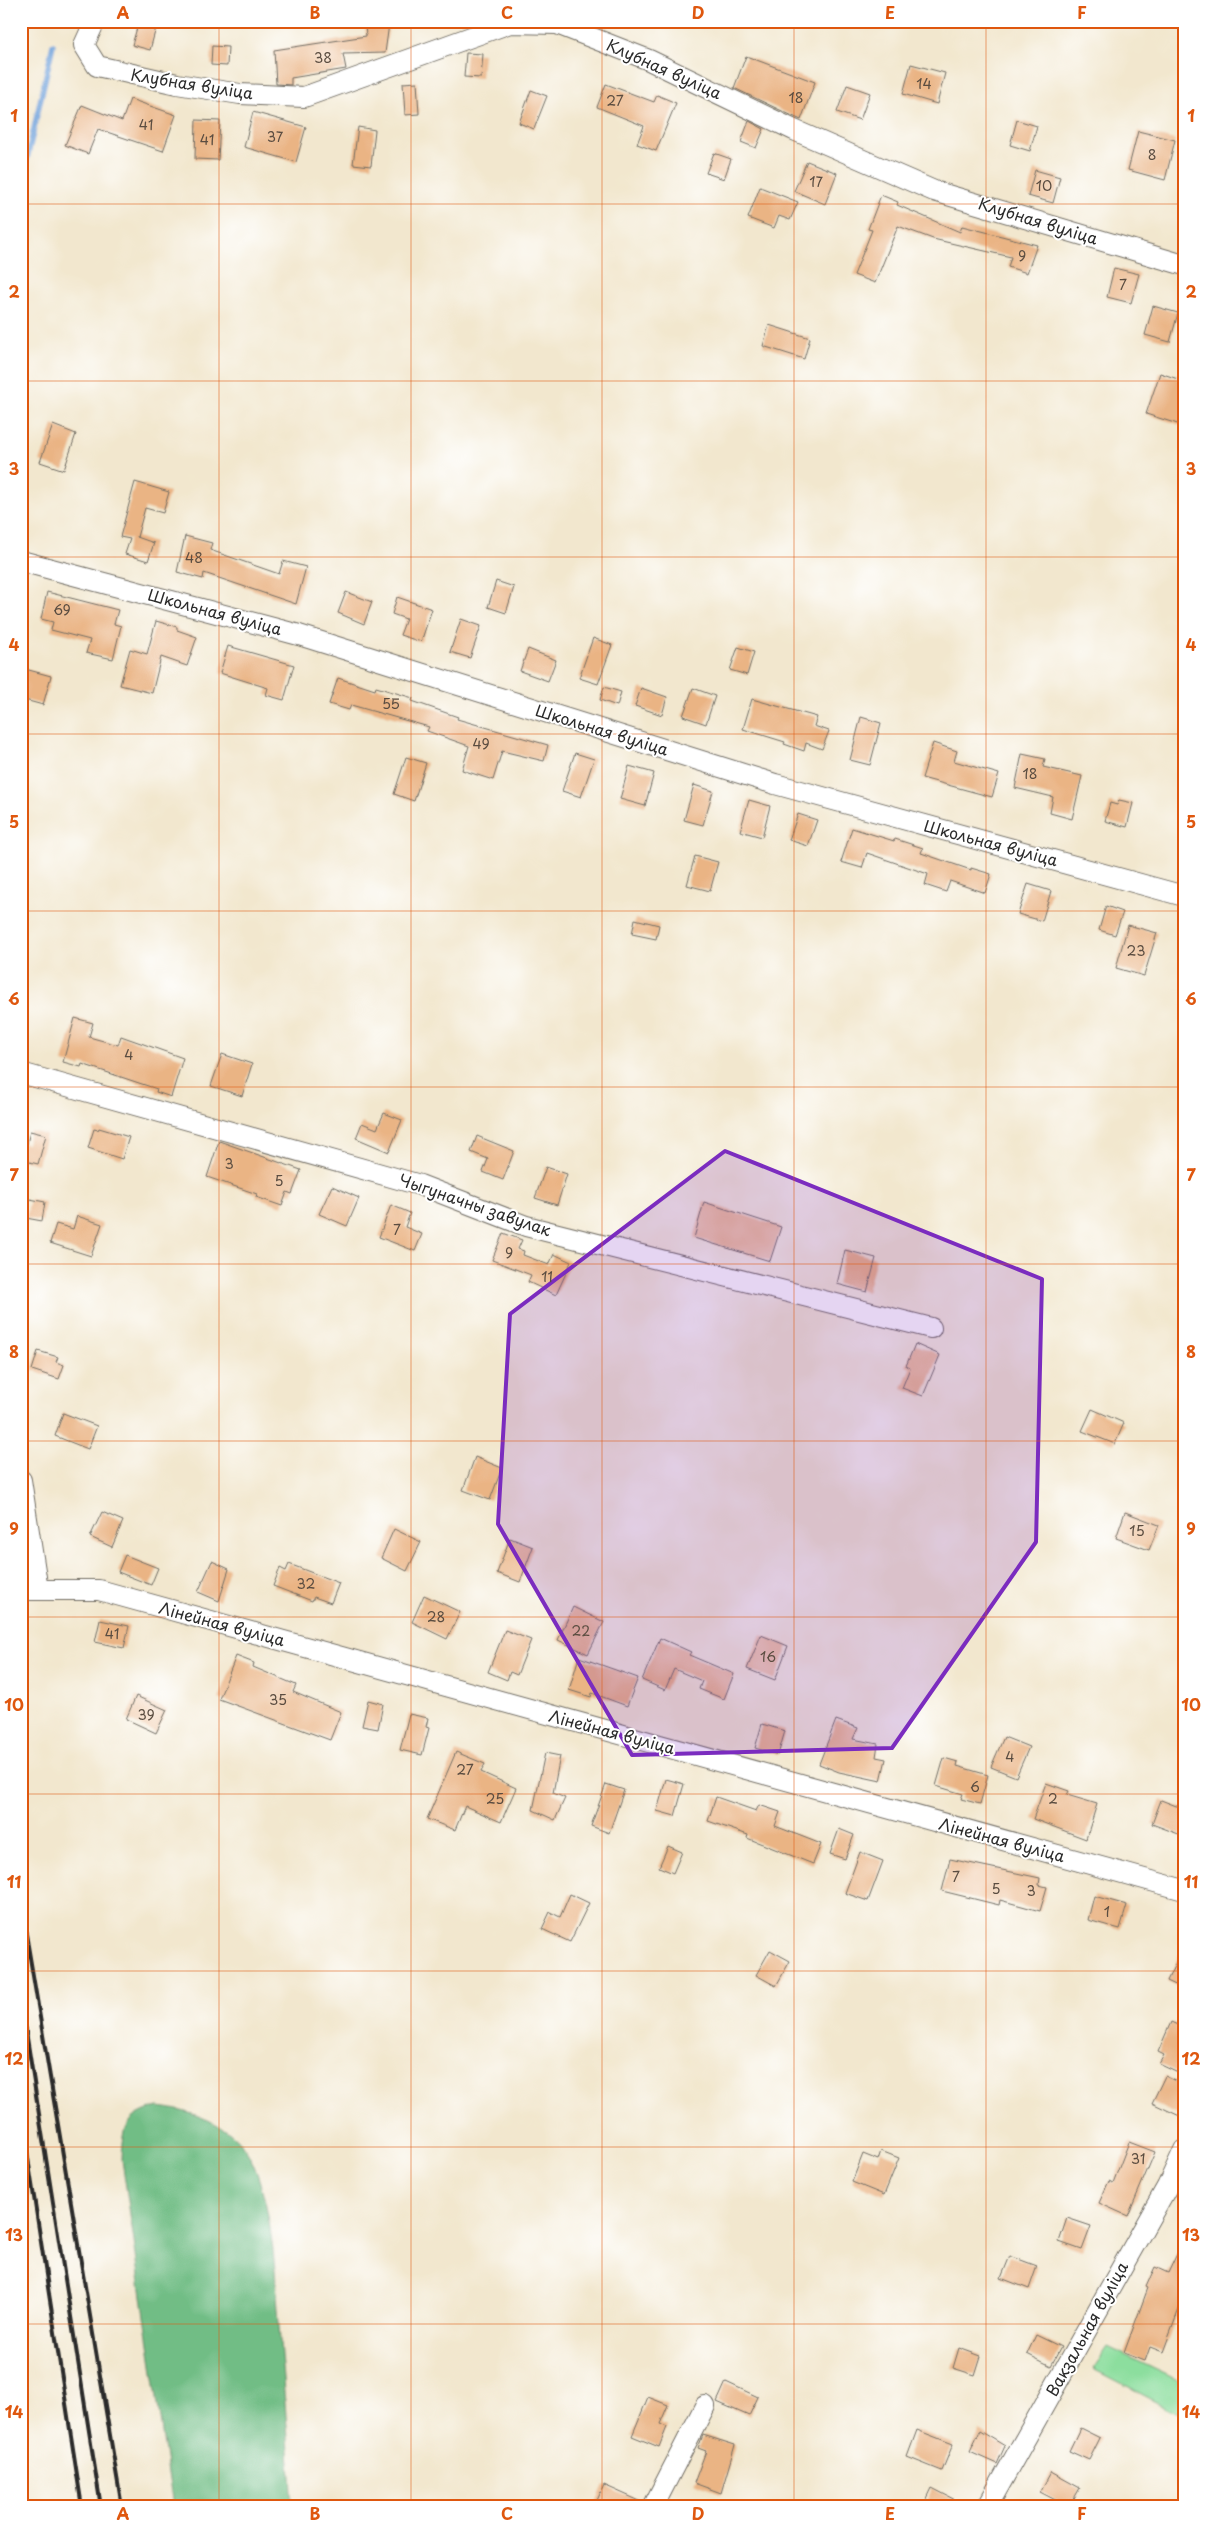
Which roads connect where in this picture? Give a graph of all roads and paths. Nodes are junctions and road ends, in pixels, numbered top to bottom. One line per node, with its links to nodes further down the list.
1 (95, 21): 2 (street, Клубная вуліца)
2 (1184, 264)
3 (21, 561): 4 (street, Школьная вуліца)
4 (1184, 896)
5 (21, 1074): 6 (street, Чыгуначны завулак)
6 (931, 1328)
7 (21, 1480): 8 (street)
8 (30, 1590): 9 (street, Лінейная вуліца)
9 (1184, 1890)
10 (1184, 2150): 13 (street, Вакзальная вуліца)
11 (705, 2406): 12 (street)
12 (653, 2507)
13 (987, 2507)

